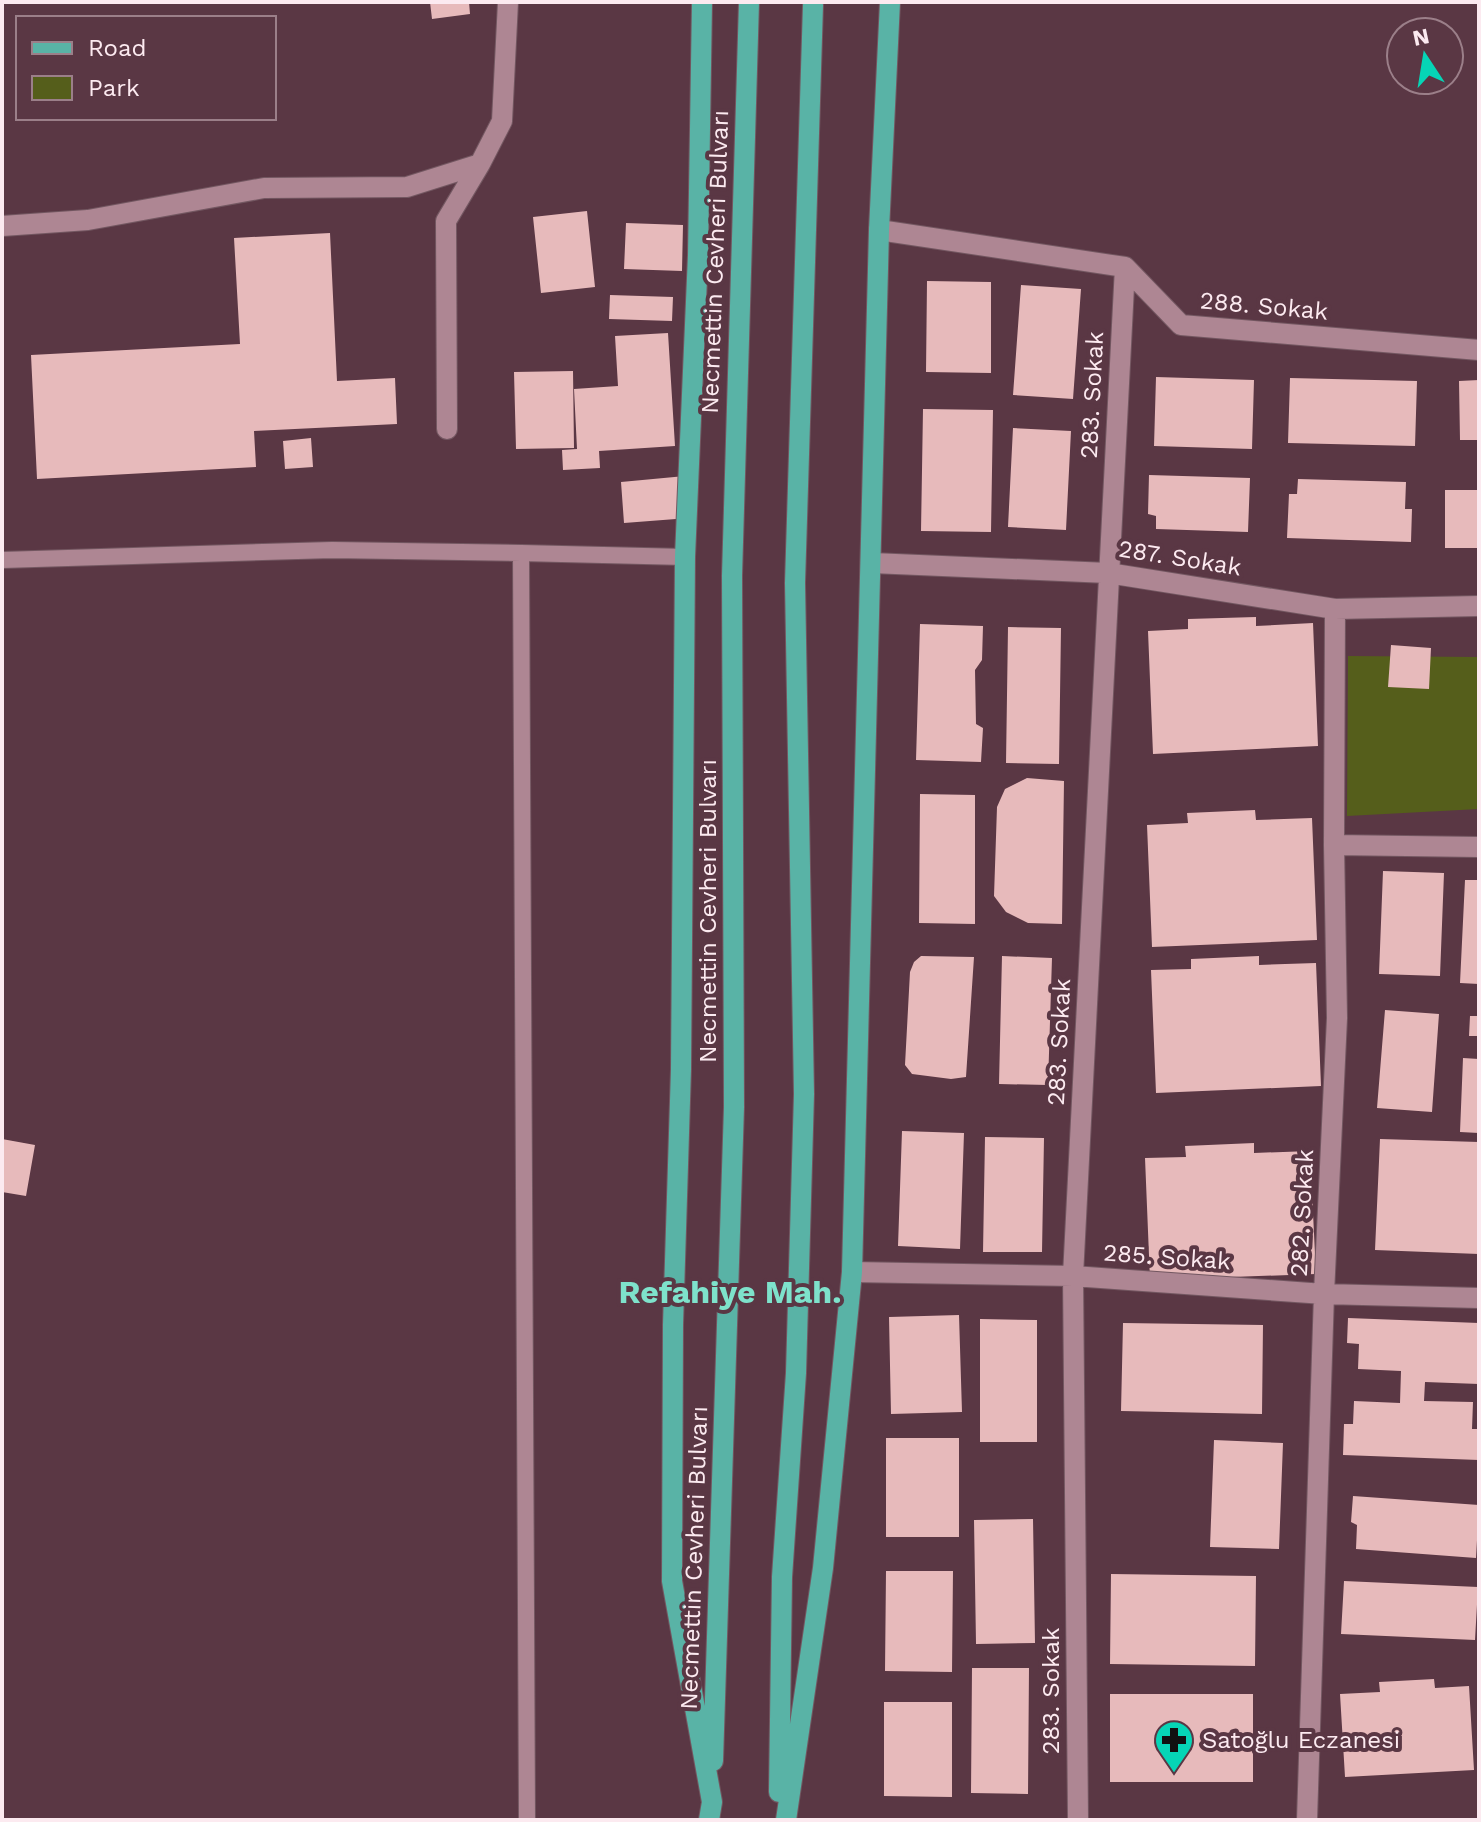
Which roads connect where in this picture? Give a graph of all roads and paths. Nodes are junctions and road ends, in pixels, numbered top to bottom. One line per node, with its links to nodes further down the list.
1 (508, 2): 6 (street)
2 (702, 2): 13 (main road)
3 (749, 2): 25 (main road, Necmettin Cevheri Bulvarı)
4 (890, 2): 8 (main road)
5 (813, 5): 27 (main road)
6 (480, 164): 7 (street); 11 (street)
7 (2, 226)
8 (879, 230): 9 (street); 15 (main road)
9 (1125, 267): 10 (street, 288. Sokak); 16 (street, 283. Sokak)
10 (1479, 350)
11 (447, 429)
12 (521, 553): 13 (lane); 14 (lane); 26 (lane)
13 (685, 557): 25 (main road)
14 (2, 560)
15 (872, 563): 16 (street, 287. Sokak); 21 (main road)
16 (1108, 573): 18 (street, 287. Sokak); 22 (street, 283. Sokak)
17 (1479, 606): 18 (street, 287. Sokak)
18 (1335, 609): 19 (street, 282. Sokak)
19 (1334, 845): 20 (street); 23 (street, 282. Sokak)
20 (1479, 847)
21 (852, 1272): 22 (street, 285. Sokak); 28 (main road)
22 (1073, 1276): 23 (street, 285. Sokak); 29 (street, 283. Sokak)
23 (1324, 1294): 24 (street, 285. Sokak); 30 (street, 282. Sokak)
24 (1479, 1298)
25 (711, 1814)
26 (527, 1820)
27 (778, 1820)
28 (786, 1820)
29 (1078, 1820)
30 (1307, 1820)

